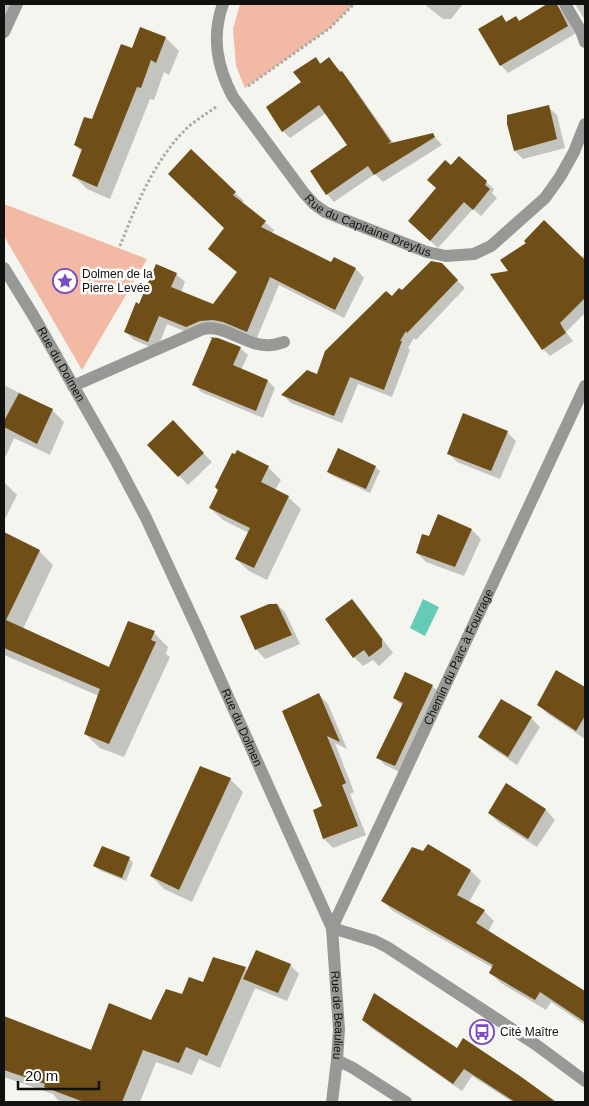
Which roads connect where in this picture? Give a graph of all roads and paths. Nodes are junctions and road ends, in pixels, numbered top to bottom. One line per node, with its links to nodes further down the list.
1 (16, 4): 4 (street)
2 (223, 4): 6 (street, Rue du Capitaine Dreyfus)
3 (565, 4): 5 (street)
4 (4, 32)
5 (585, 42)
6 (585, 124)
7 (4, 268): 9 (street, Rue du Dolmen)
8 (284, 342): 9 (street)
9 (73, 386): 11 (street, Rue du Dolmen)
10 (585, 386): 11 (street, Chemin du Parc à Fourrage)
11 (332, 928): 12 (street, Rue de Beaulieu); 13 (street)
12 (337, 1060): 14 (street, Rue de Beaulieu); 15 (street)
13 (585, 1081)
14 (332, 1102)
15 (406, 1102)

